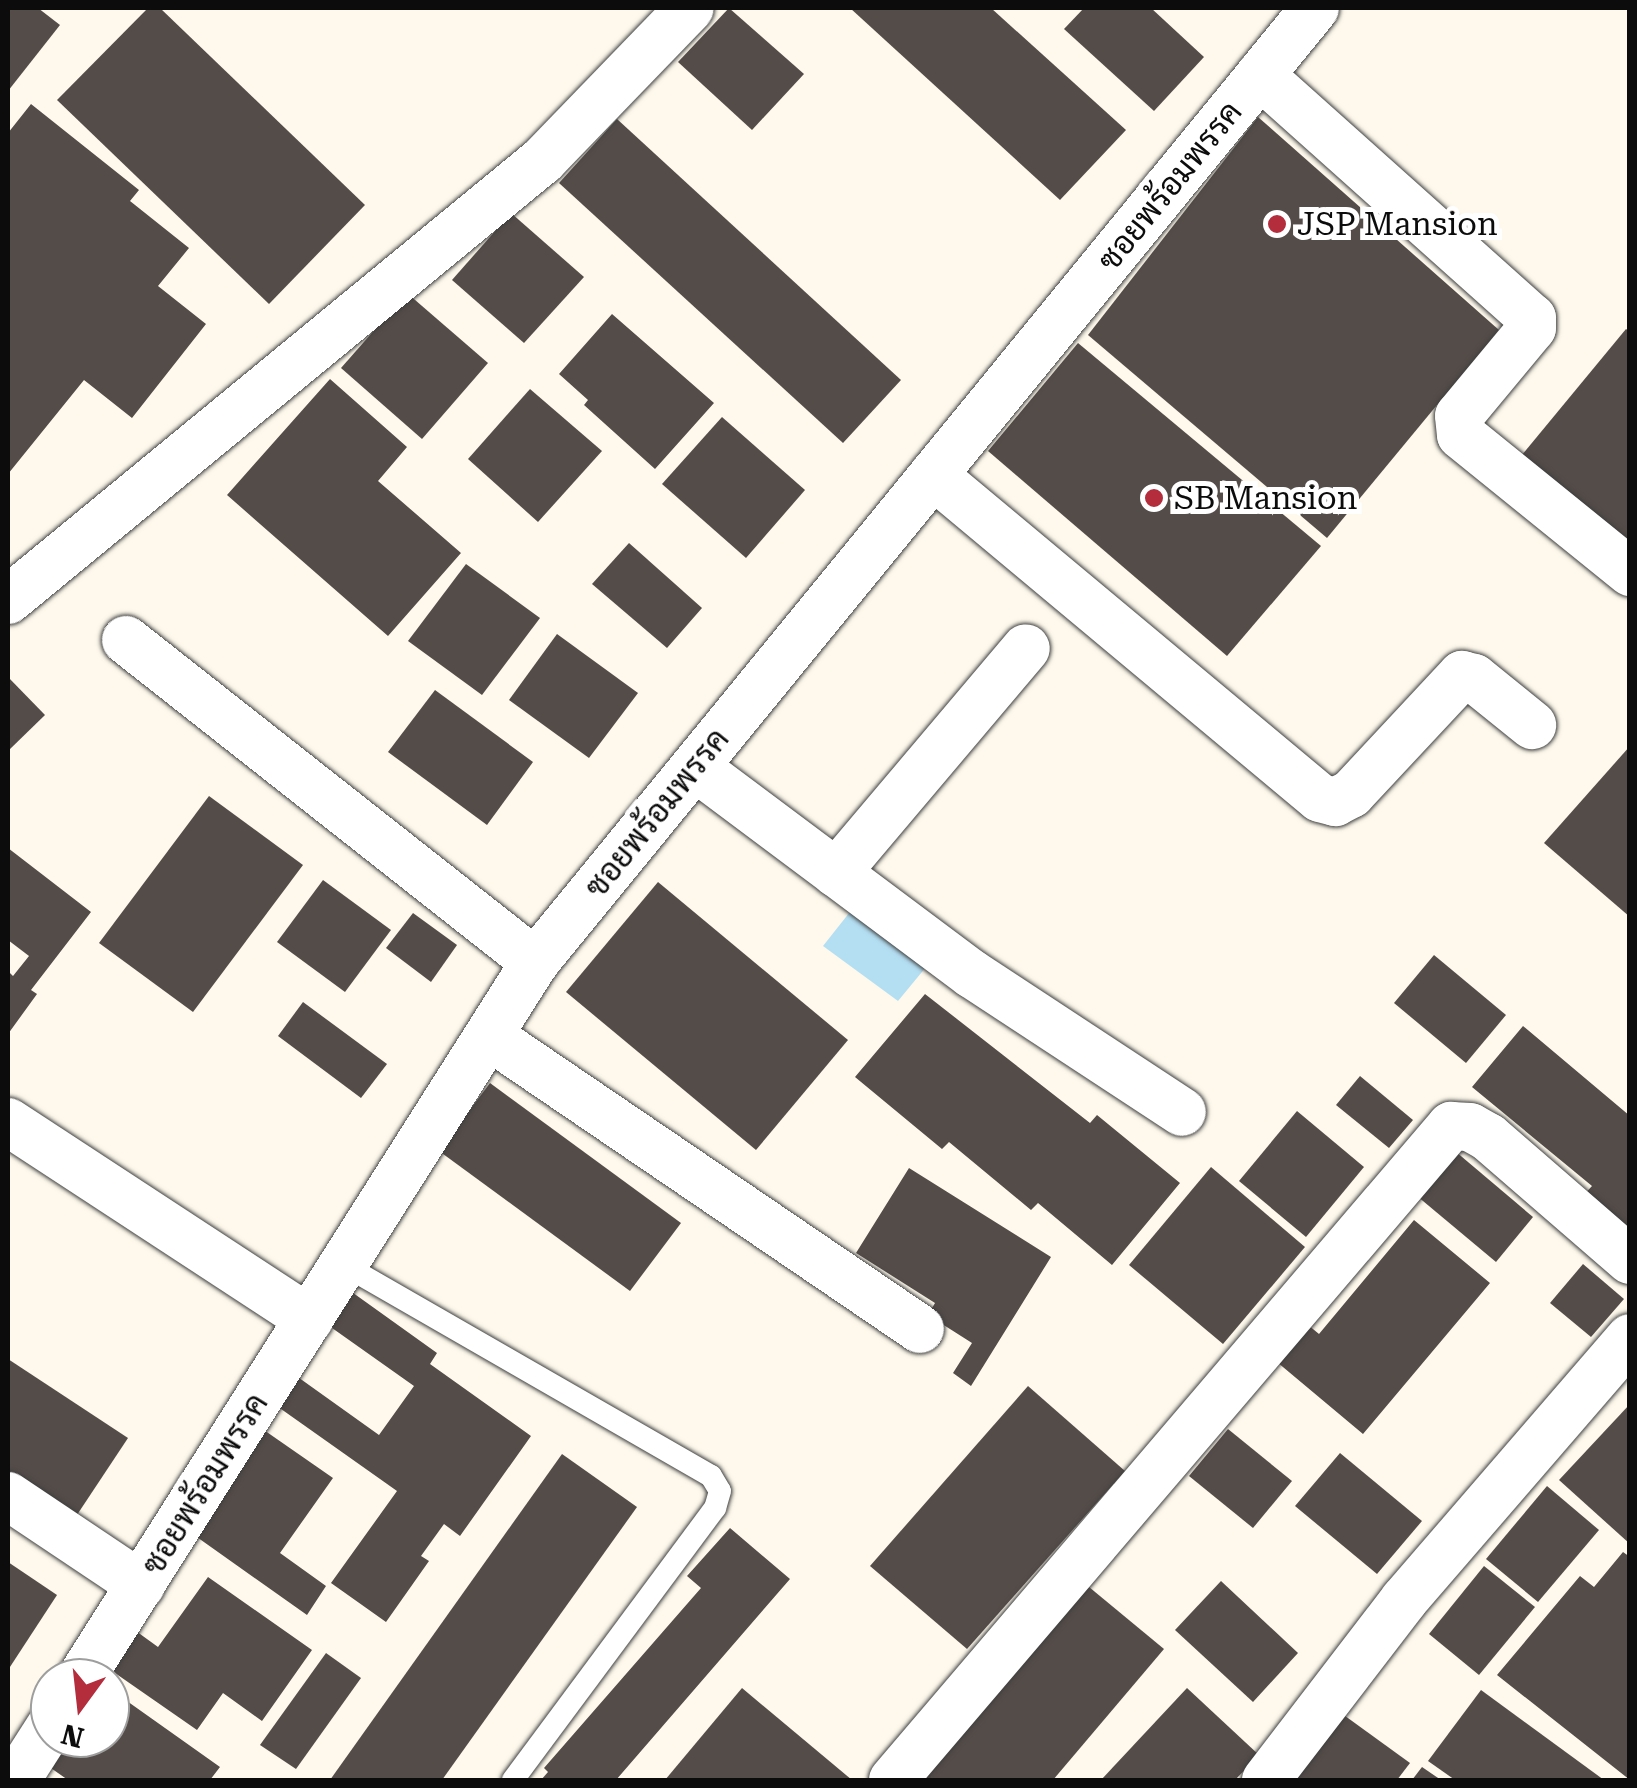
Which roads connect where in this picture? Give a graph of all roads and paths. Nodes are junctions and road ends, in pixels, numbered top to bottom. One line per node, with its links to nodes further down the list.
1 (690, 8): 6 (street)
2 (1315, 8): 3 (street, ซอยพร้อมพรรค)
3 (1260, 75): 4 (street, ซอยพร้อมพรรค); 5 (street)
4 (933, 475): 9 (street); 10 (street, ซอยพร้อมพรรค)
5 (1630, 572)
6 (8, 600)
7 (126, 640): 12 (street)
8 (1026, 648): 11 (street)
9 (1532, 725)
10 (695, 767): 11 (street); 12 (street, ซอยพร้อมพรรค)
11 (836, 873): 14 (street)
12 (536, 962): 13 (street, ซอยพร้อมพรรค)
13 (490, 1036): 17 (street, ซอยพร้อมพรรค); 19 (street)
14 (1182, 1112)
15 (8, 1122): 18 (street)
16 (1630, 1260): 27 (street)
17 (344, 1265): 18 (street, ซอยพร้อมพรรค); 26 (lane)
18 (309, 1319): 22 (street, ซอยพร้อมพรรค)
19 (920, 1329)
20 (1630, 1338): 28 (street)
21 (8, 1496): 22 (street)
22 (141, 1585): 23 (street, ซอยพร้อมพรรค)
23 (94, 1658)
24 (30, 1758): 25 (street)
25 (16, 1780)
26 (514, 1780)
27 (893, 1780)
28 (1266, 1780)

